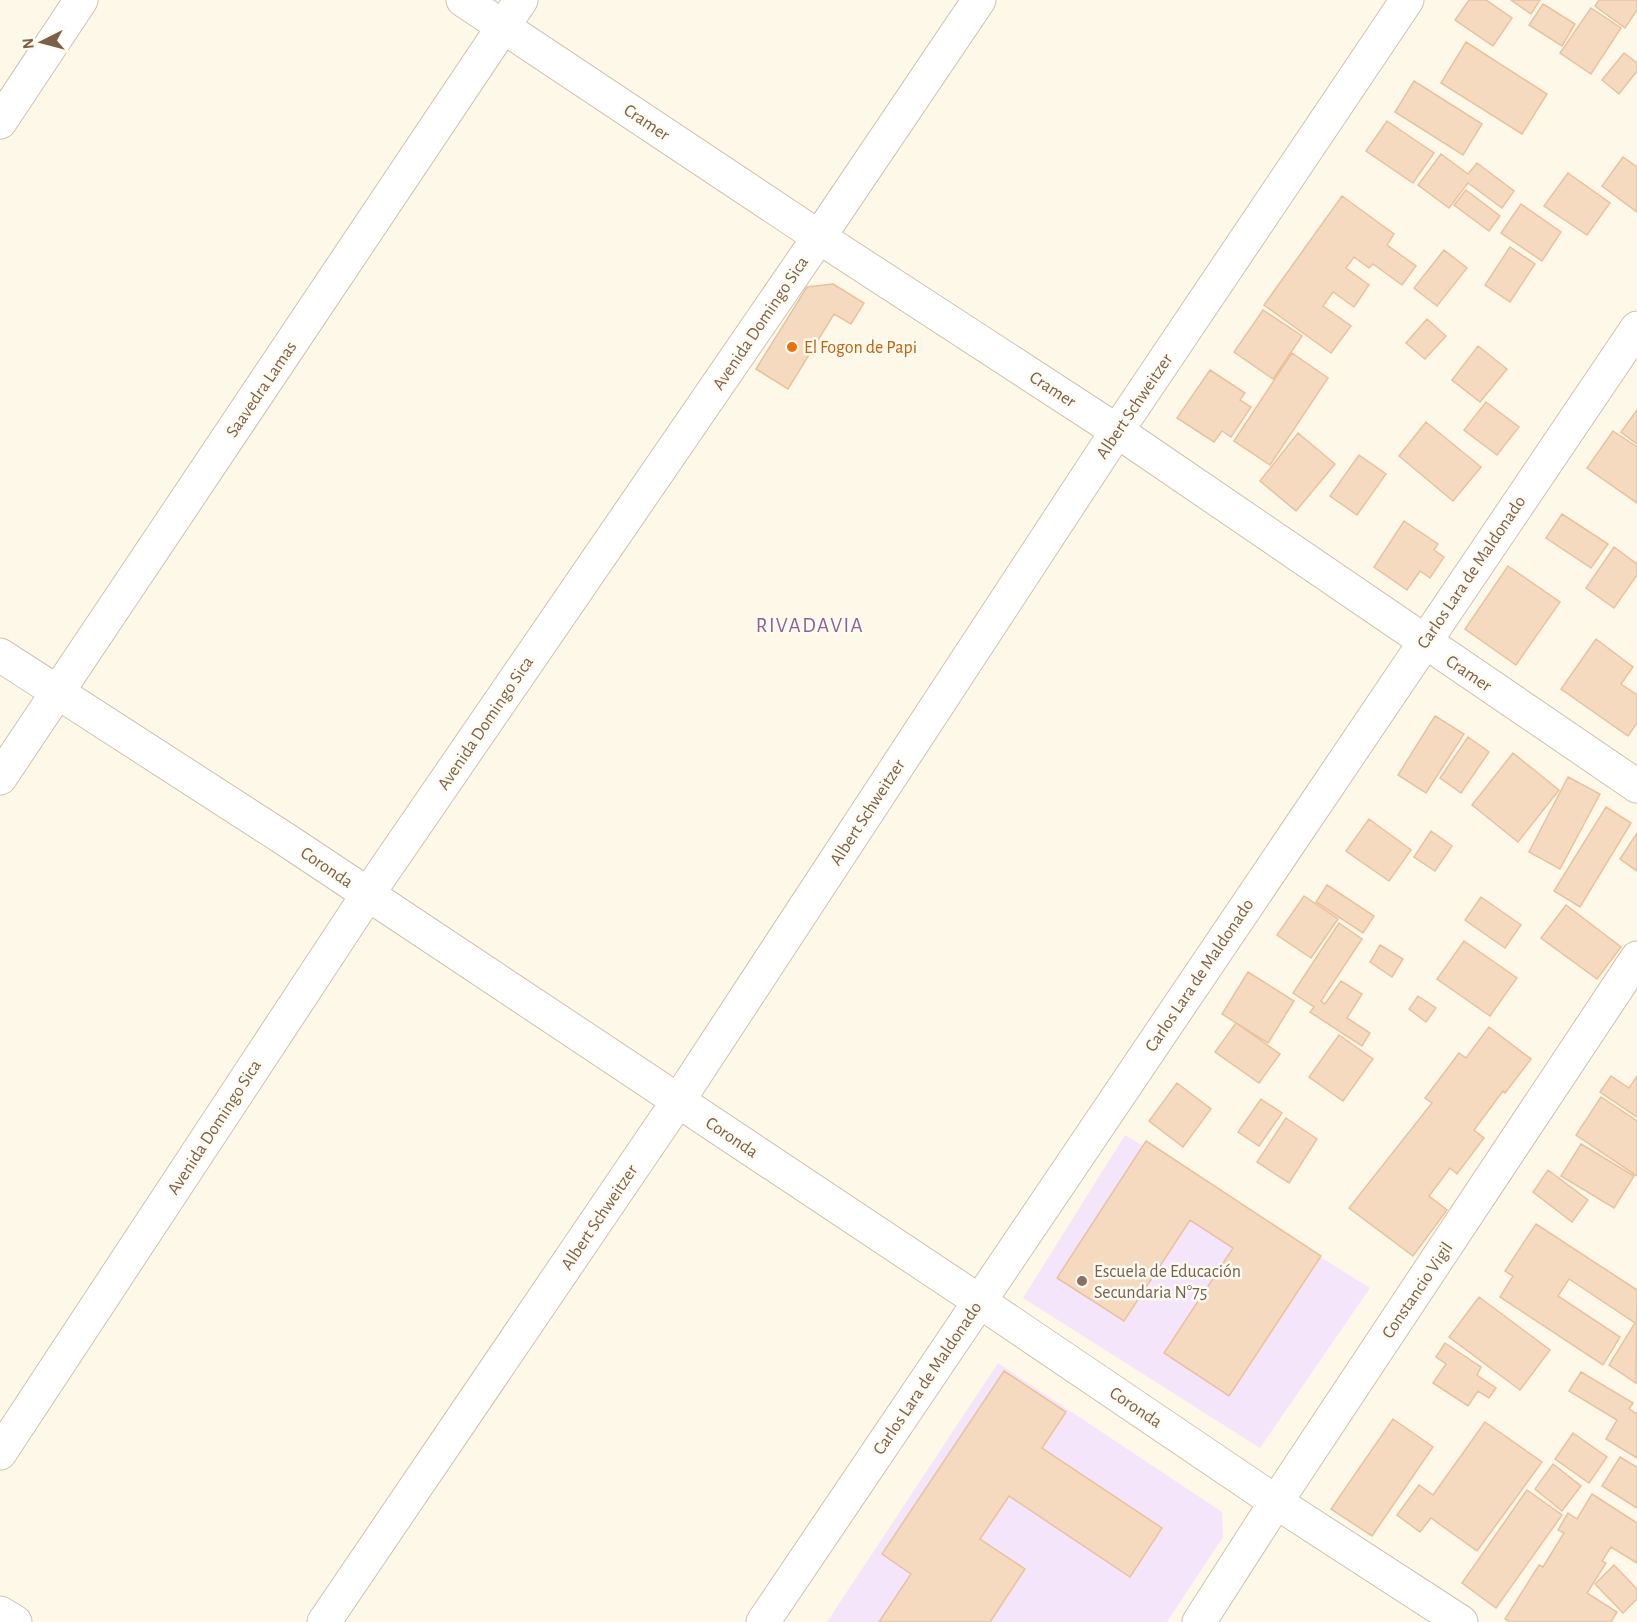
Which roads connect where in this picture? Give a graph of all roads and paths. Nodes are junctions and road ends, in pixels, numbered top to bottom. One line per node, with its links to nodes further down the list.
1 (81, 0): 6 (street)
2 (463, 0): 5 (street, Cramer)
3 (979, 0): 7 (street, Avenida Domingo Sica)
4 (1407, 0): 9 (street, Albert Schweitzer)
5 (512, 13): 7 (street, Cramer); 12 (street, Saavedra Lamas)
6 (0, 122)
7 (819, 237): 9 (street, Cramer); 15 (street, Avenida Domingo Sica)
8 (1637, 328): 10 (street, Carlos Lara de Maldonado)
9 (1117, 431): 10 (street, Cramer); 17 (street, Albert Schweitzer)
10 (1424, 642): 14 (street, Cramer); 18 (street, Carlos Lara de Maldonado)
11 (0, 656): 12 (street, Coronda)
12 (57, 693): 13 (street, Saavedra Lamas); 15 (street, Coronda)
13 (0, 778)
14 (1637, 786)
15 (368, 894): 17 (street, Coronda); 19 (street, Avenida Domingo Sica)
16 (1637, 958): 20 (street, Constancio Vigil)
17 (678, 1101): 18 (street, Coronda); 23 (street, Albert Schweitzer)
18 (979, 1301): 20 (street, Coronda); 24 (street, Carlos Lara de Maldonado)
19 (0, 1453)
20 (1276, 1502): 25 (street, Constancio Vigil); 26 (street, Coronda)
21 (0, 1613): 22 (street)
22 (15, 1622)
23 (324, 1622)
24 (763, 1622)
25 (1199, 1622)
26 (1461, 1622)

